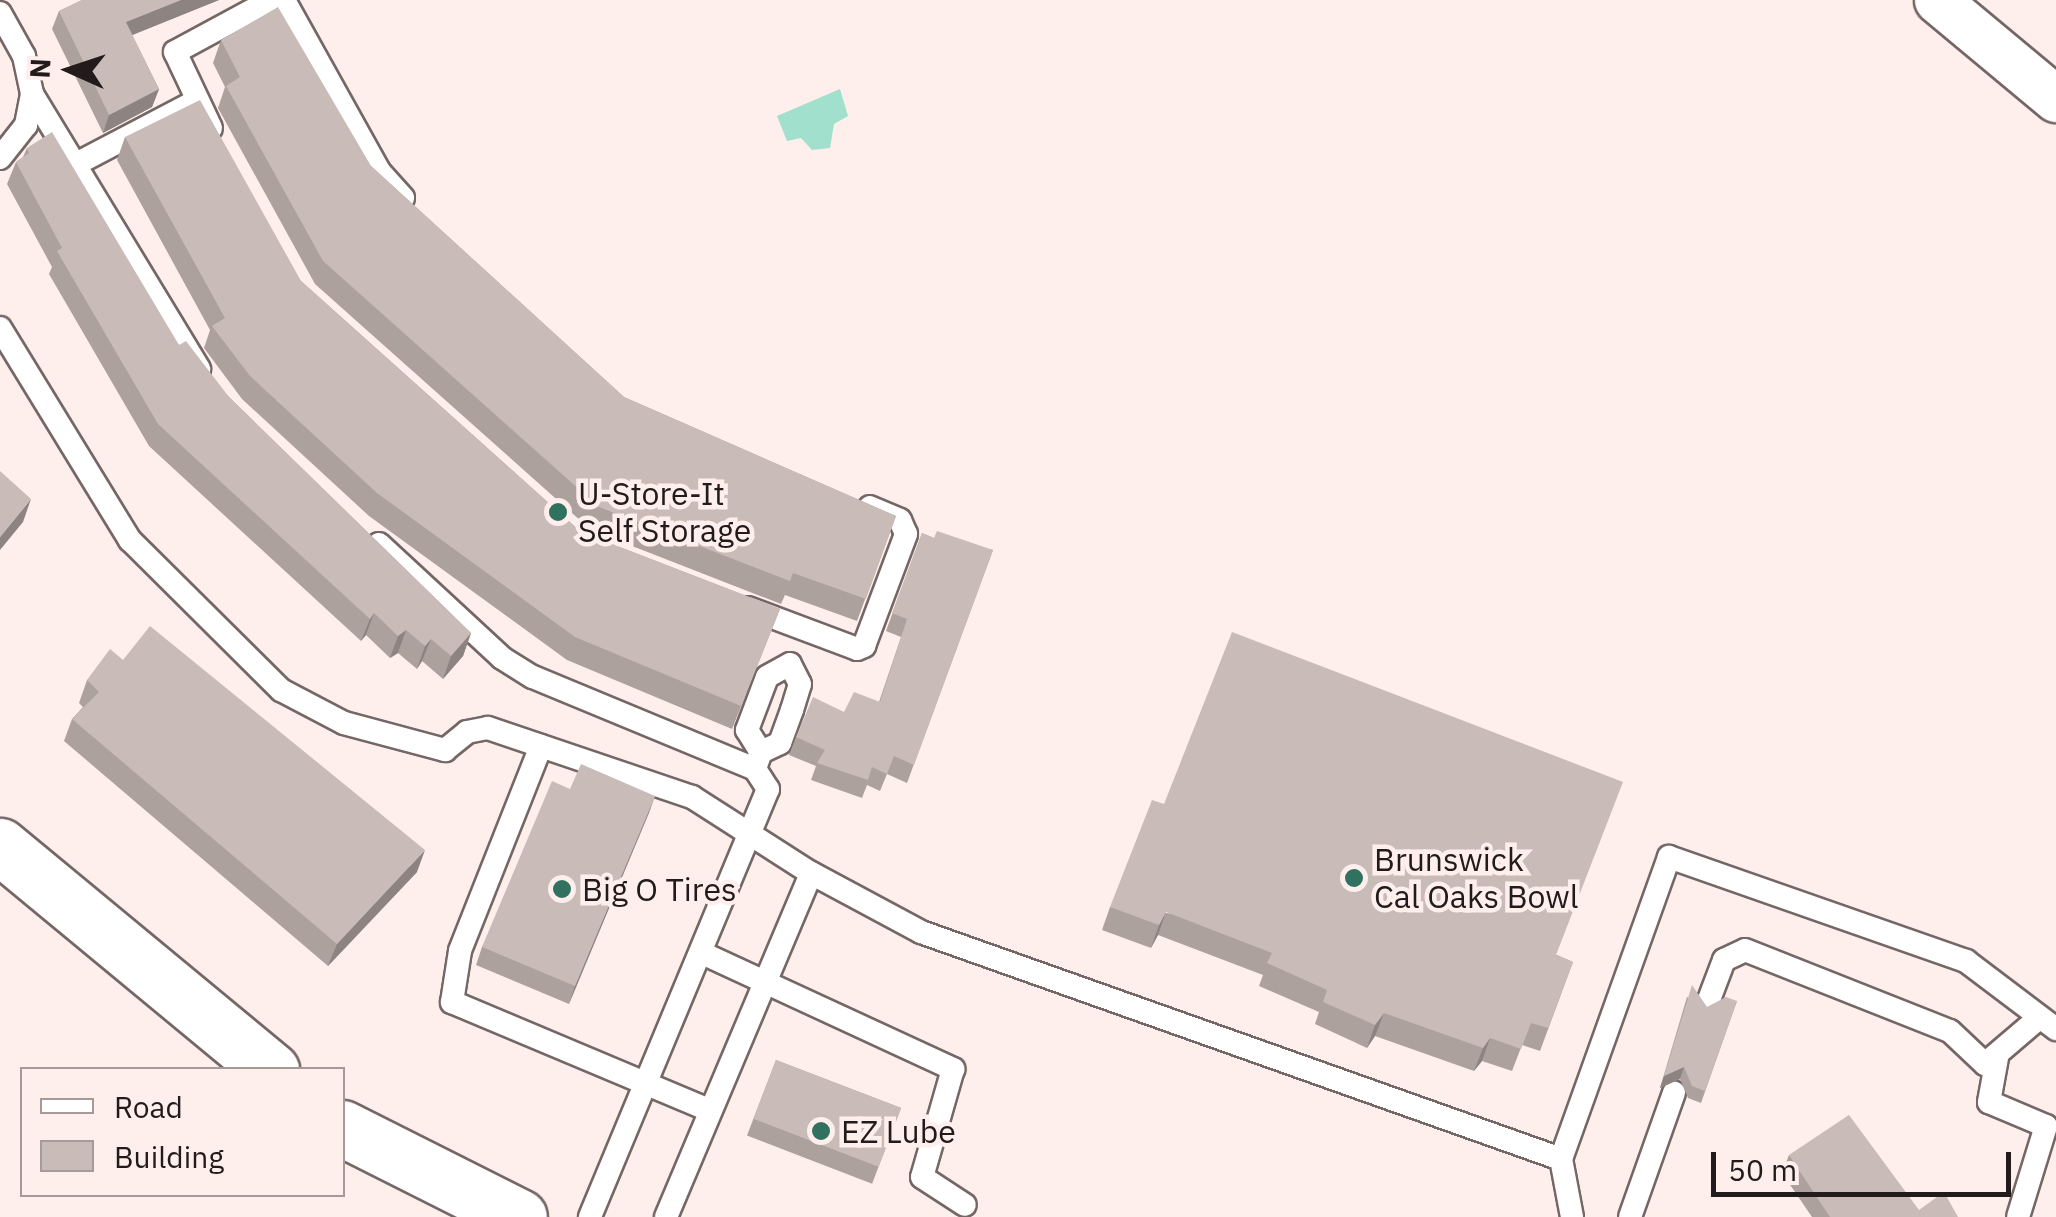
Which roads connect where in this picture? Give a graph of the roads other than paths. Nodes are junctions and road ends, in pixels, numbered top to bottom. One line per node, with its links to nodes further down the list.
1 (272, 0): 7 (lane)
2 (284, 0): 11 (lane)
3 (1937, 0): 6 (street)
4 (0, 13): 5 (lane)
5 (32, 94): 9 (lane); 10 (lane)
6 (2056, 100)
7 (196, 101): 8 (lane); 10 (lane)
8 (222, 149)
9 (0, 158)
10 (78, 163): 13 (lane)
11 (420, 214)
12 (0, 328): 19 (lane)
13 (212, 389)
14 (846, 496): 17 (lane)
15 (360, 527): 20 (lane)
16 (728, 600): 17 (lane)
17 (801, 628): 18 (lane)
18 (790, 664): 20 (lane); 20 (lane)
19 (541, 746): 21 (lane); 30 (lane)
20 (758, 761): 21 (lane)
21 (750, 835): 23 (lane); 24 (lane)
22 (0, 846): 29 (main road)
23 (810, 873): 25 (lane); 34 (lane)
24 (702, 953): 25 (lane); 30 (lane)
25 (763, 982): 32 (lane); 35 (lane)
26 (1708, 1004): 28 (lane)
27 (2048, 1023): 28 (lane); 34 (lane)
28 (1997, 1058): 41 (lane)
29 (267, 1067)
30 (646, 1084): 32 (lane); 37 (lane)
31 (1674, 1093): 40 (lane)
32 (709, 1110): 38 (lane)
33 (345, 1130): 36 (main road)
34 (1560, 1159): 39 (lane)
35 (965, 1205)
36 (519, 1217)
37 (590, 1217)
38 (666, 1217)
39 (1572, 1217)
40 (1630, 1217)
41 (2018, 1217)

